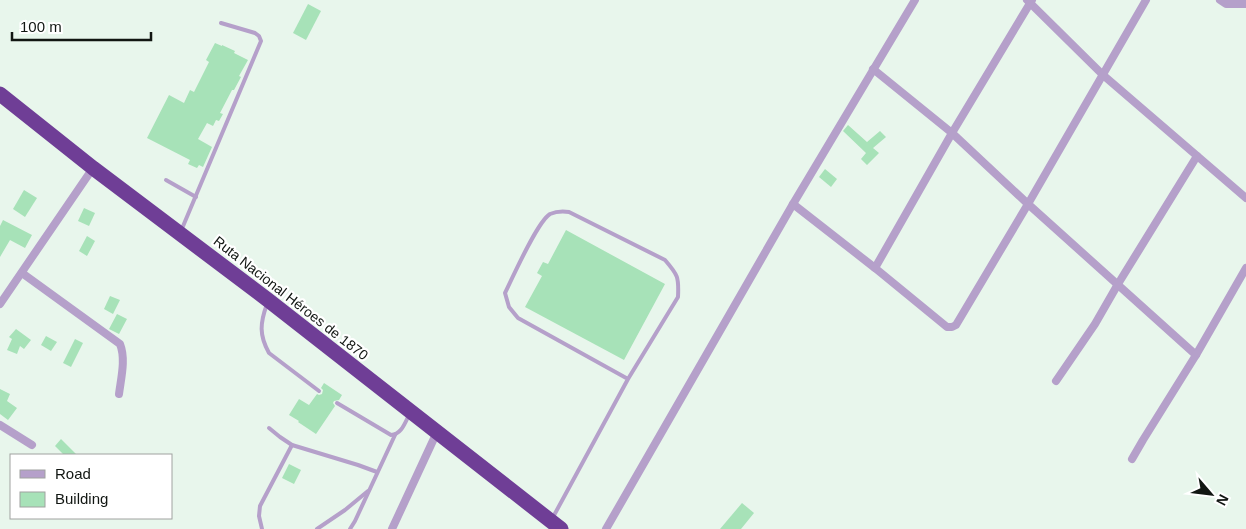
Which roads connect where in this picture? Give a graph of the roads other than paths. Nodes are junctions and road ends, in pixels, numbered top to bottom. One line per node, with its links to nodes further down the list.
1 (915, 0): 7 (street)
2 (1146, 0): 8 (street)
3 (1220, 0): 5 (street)
4 (1030, 1): 8 (street); 10 (street)
5 (1246, 4)
6 (221, 23): 14 (lane)
7 (874, 68): 10 (street); 16 (street)
8 (1103, 75): 11 (street); 17 (street)
9 (0, 94): 12 (highway, Ruta Nacional Héroes de 1870)
10 (952, 133): 17 (street); 19 (street)
11 (1197, 156): 15 (street); 22 (street)
12 (93, 168): 18 (highway, Ruta Nacional Héroes de 1870); 21 (street)
13 (166, 180): 14 (lane)
14 (196, 197): 18 (lane)
15 (1246, 198)
16 (792, 204): 19 (street); 48 (street)
17 (1028, 204): 19 (street); 22 (street)
18 (180, 233): 23 (highway, Ruta Nacional Héroes de 1870)
19 (875, 268)
20 (1246, 268): 25 (street)
21 (22, 272): 24 (street); 29 (street)
22 (1118, 284): 25 (street); 27 (street)
23 (268, 300): 28 (lane); 31 (highway, Ruta Nacional Héroes de 1870)
24 (0, 304)
25 (1196, 355): 38 (street)
26 (628, 379): 26 (lane); 42 (lane)
27 (1056, 381)
28 (319, 390)
29 (119, 394)
30 (337, 403): 35 (lane)
31 (411, 412): 34 (highway, Ruta Nacional Héroes de 1870); 35 (lane)
32 (0, 425): 36 (street)
33 (268, 428): 37 (lane)
34 (437, 432): 42 (highway, Ruta Nacional Héroes de 1870); 47 (street)
35 (395, 435): 39 (lane)
36 (32, 445)
37 (292, 445): 39 (lane); 43 (lane)
38 (1132, 459)
39 (377, 472): 40 (lane)
40 (370, 489): 41 (lane); 44 (lane)
41 (355, 521): 45 (lane); 46 (lane)
42 (556, 525)
43 (262, 529)
44 (317, 529)
45 (350, 529)
46 (355, 529)
47 (392, 529)
48 (606, 529)

